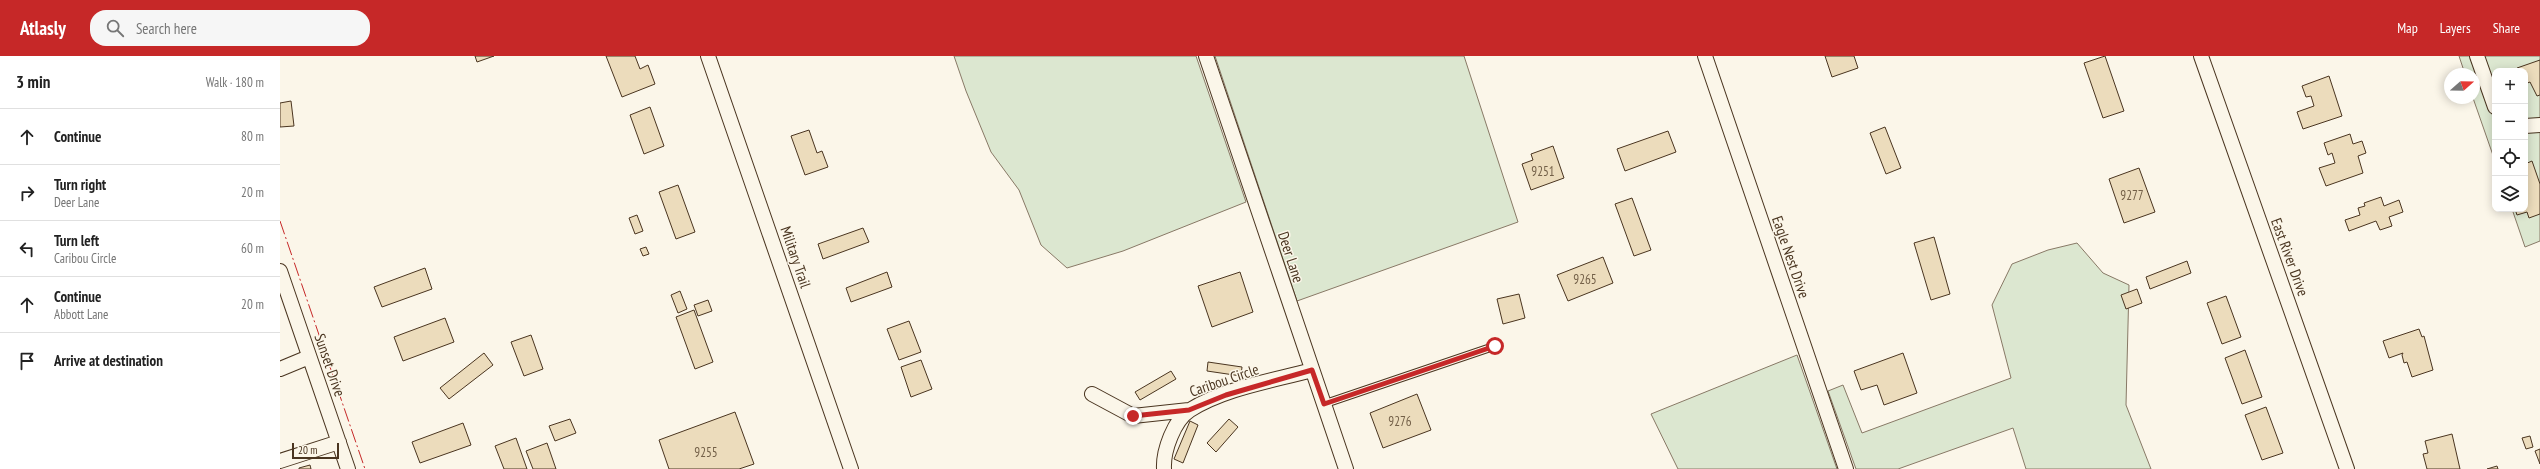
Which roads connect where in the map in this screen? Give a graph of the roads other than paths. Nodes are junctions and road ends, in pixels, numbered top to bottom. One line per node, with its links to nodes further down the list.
1 (708, 56): 20 (street, Military Trail)
2 (1206, 56): 13 (street, Deer Lane)
3 (1704, 56): 23 (street, Eagle Nest Drive)
4 (2201, 56): 24 (street, East River Drive)
5 (2476, 56): 6 (street)
6 (2494, 104)
7 (2540, 124): 8 (street)
8 (2528, 126)
9 (280, 271): 11 (street, Sunset Drive)
10 (1495, 346): 15 (lane)
11 (309, 357): 12 (street); 17 (street, Sunset Drive)
12 (280, 369)
13 (1312, 370): 15 (street, Deer Lane); 16 (street, Caribou Circle)
14 (1092, 394): 16 (street)
15 (1324, 404): 22 (street, Deer Lane)
16 (1189, 410): 21 (street, Caribou Circle)
17 (339, 442): 18 (street); 19 (street, Sunset Drive)
18 (280, 462)
19 (348, 469)
20 (851, 469)
21 (1164, 469)
22 (1346, 469)
23 (1846, 469)
24 (2347, 469)

